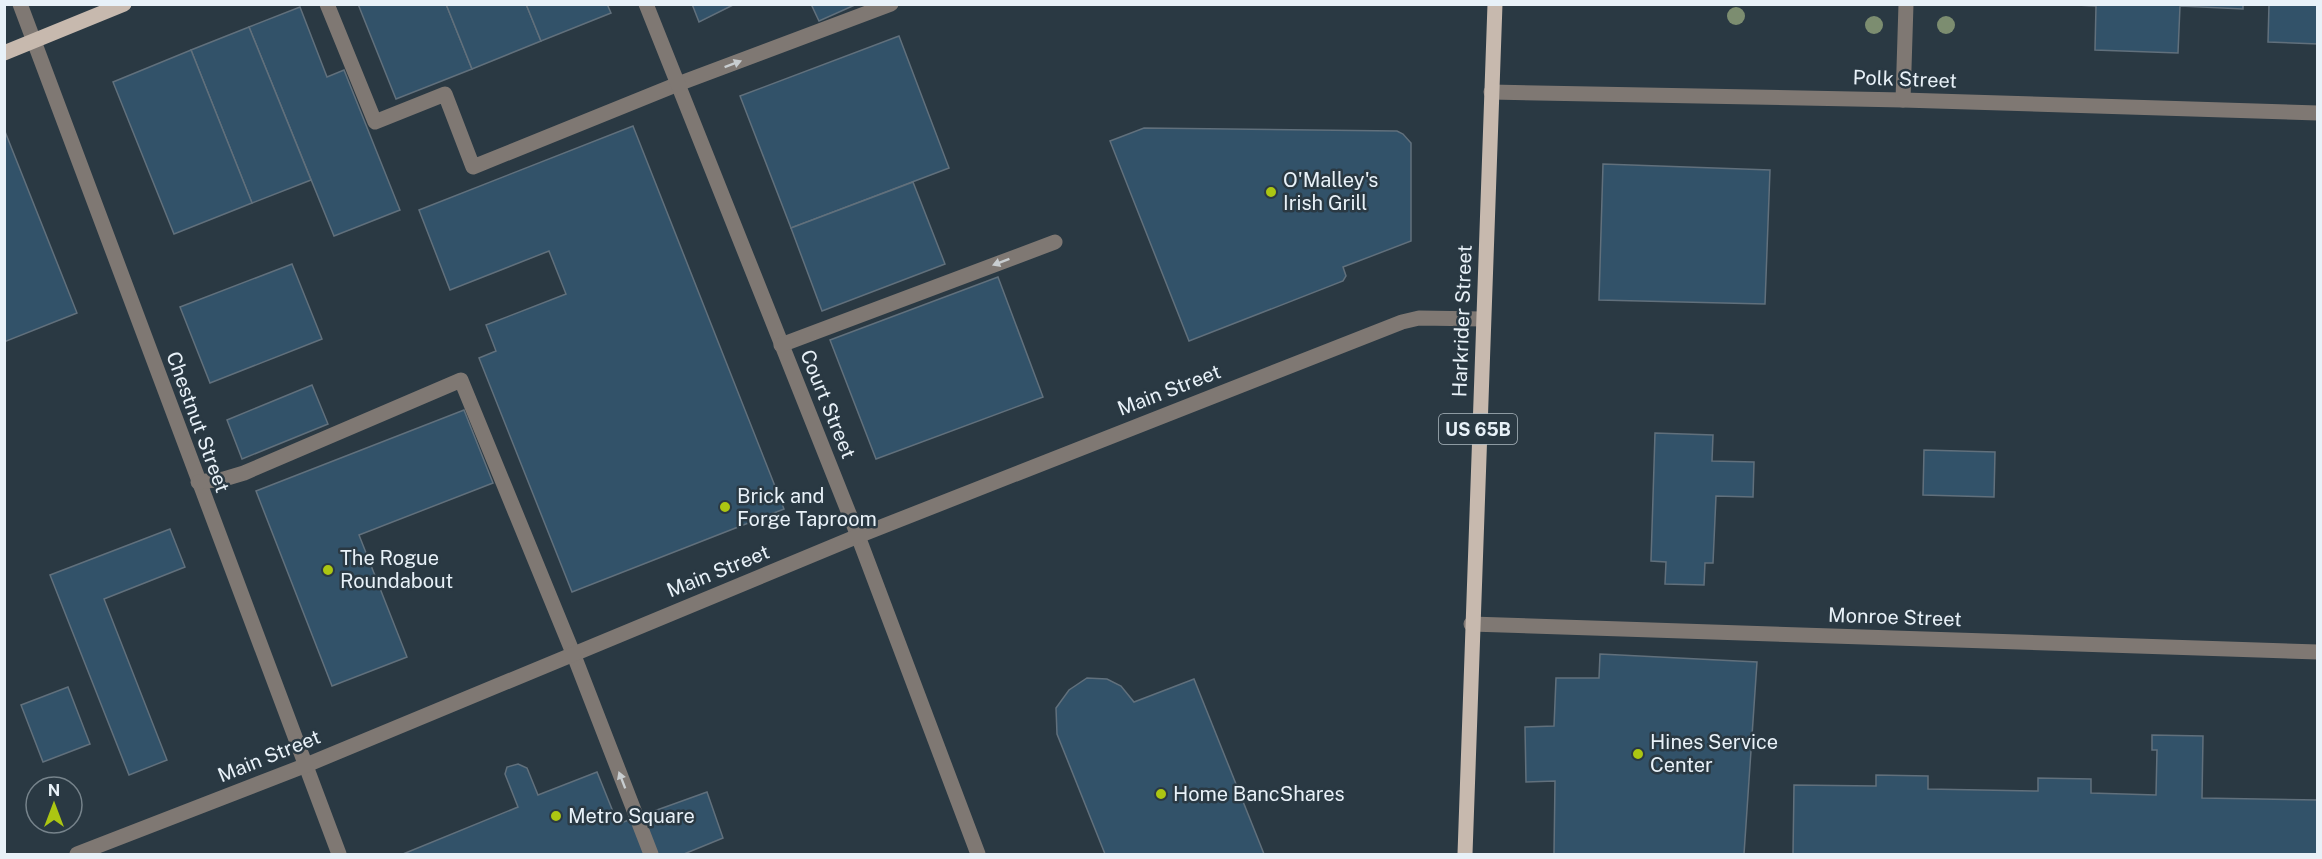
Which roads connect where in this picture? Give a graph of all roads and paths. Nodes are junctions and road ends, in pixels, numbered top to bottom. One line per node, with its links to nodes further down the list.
1 (20, 4): 8 (street, Chestnut Street)
2 (124, 4): 8 (main road)
3 (327, 4): 10 (street)
4 (646, 4): 10 (street, Court Street)
5 (891, 4): 10 (street, one-way to 5)
6 (1495, 4): 11 (main road, Harkrider Street / US 65B)
7 (1906, 4): 12 (street)
8 (34, 40): 9 (main road); 17 (street, Chestnut Street)
9 (4, 53)
10 (678, 84): 16 (street, Court Street)
11 (1491, 92): 12 (street, Polk Street); 15 (main road, Harkrider Street / US 65B)
12 (1904, 100): 13 (street, Polk Street)
13 (2318, 113)
14 (1055, 242): 16 (street, one-way to 16)
15 (1483, 319): 18 (street, Main Street); 19 (main road, Harkrider Street / US 65B)
16 (781, 345): 18 (street, Court Street)
17 (198, 482): 21 (street); 22 (street, Chestnut Street)
18 (858, 536): 21 (street, Main Street); 26 (street, Court Street)
19 (1471, 624): 20 (street, Monroe Street); 27 (main road, Harkrider Street / US 65B)
20 (2318, 652)
21 (573, 653): 22 (street, Main Street); 25 (street, one-way to 21)
22 (303, 766): 23 (street, Main Street); 24 (street, Chestnut Street)
23 (77, 855)
24 (339, 855)
25 (651, 855)
26 (978, 855)
27 (1465, 855)

